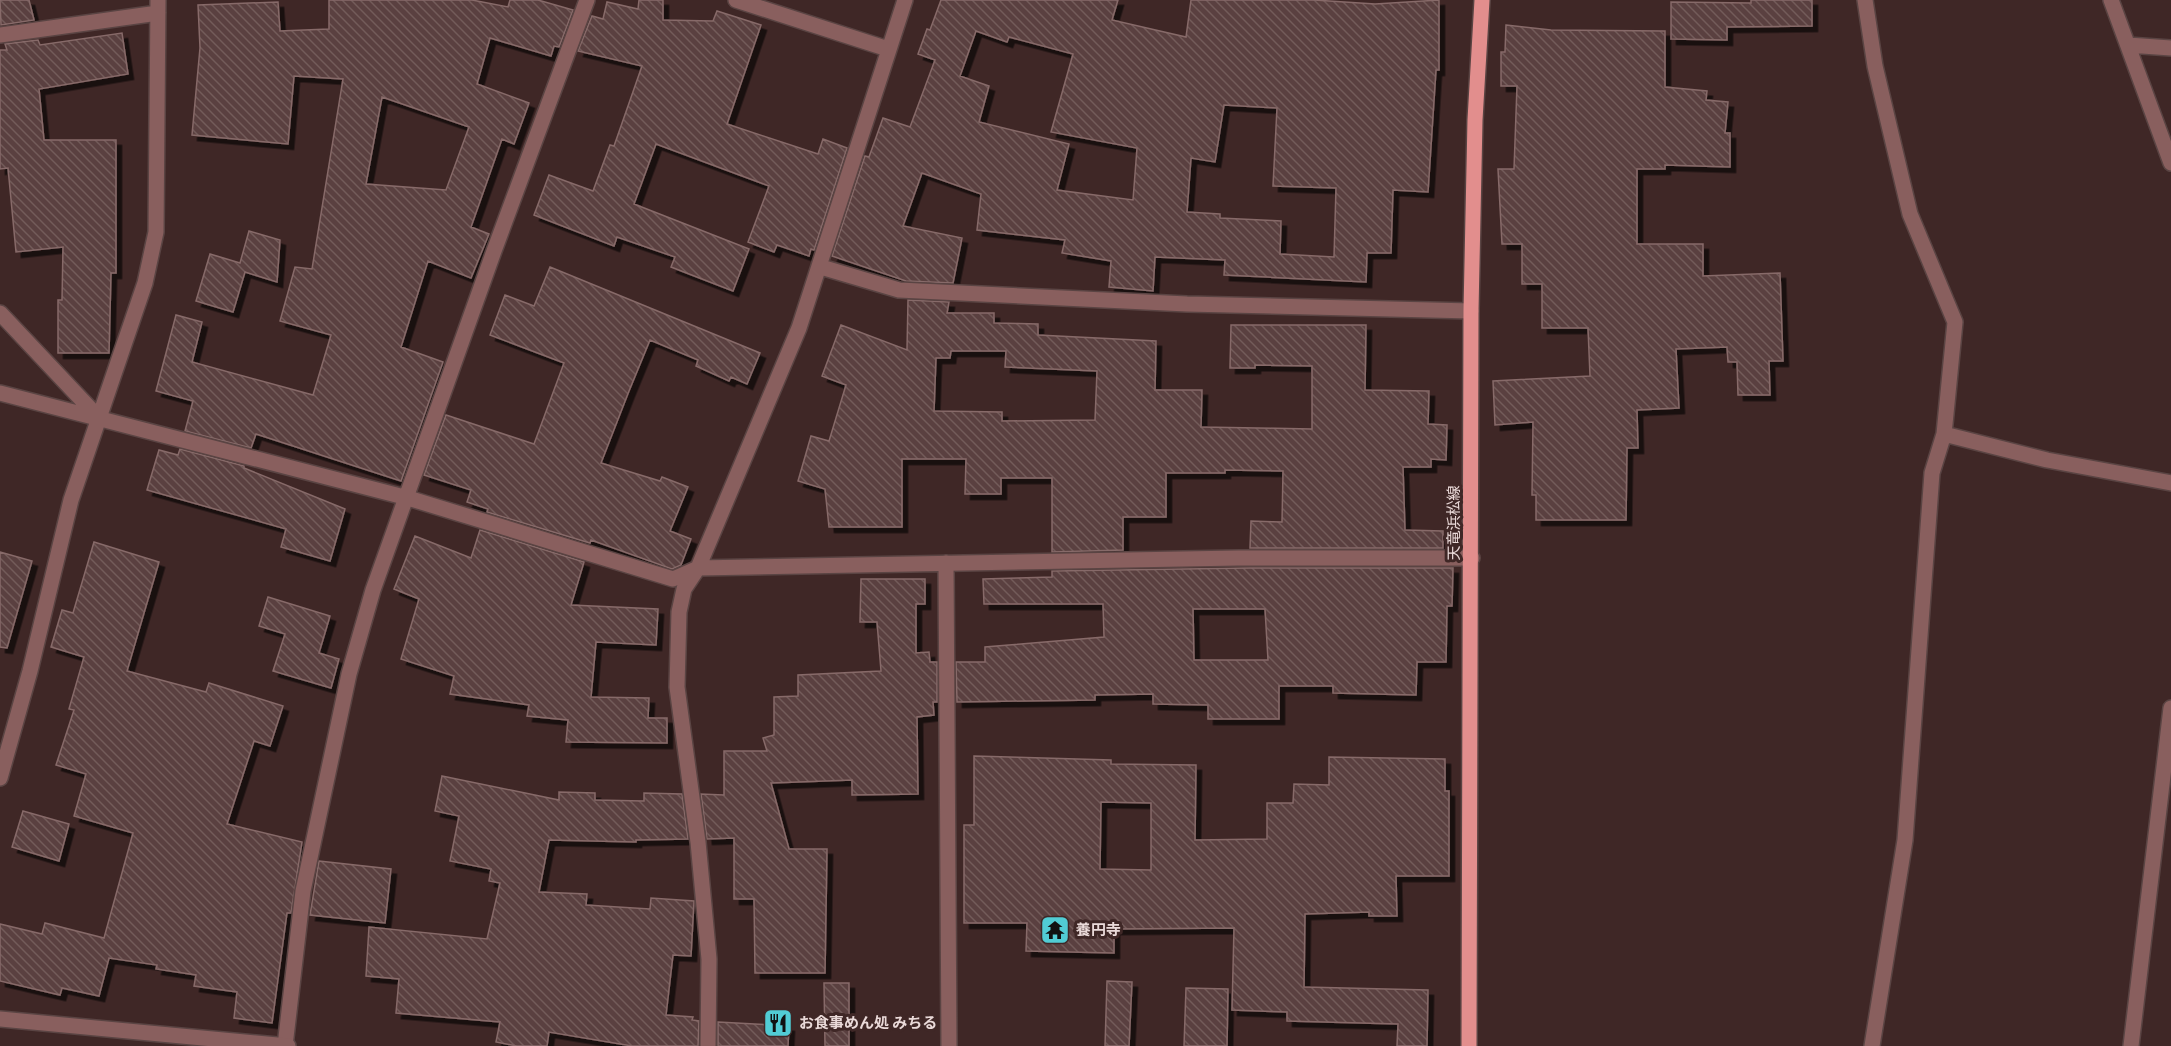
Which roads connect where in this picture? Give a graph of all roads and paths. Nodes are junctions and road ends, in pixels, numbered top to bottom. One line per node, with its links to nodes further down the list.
1 (587, 0): 20 (street)
2 (736, 0): 11 (street)
3 (905, 0): 11 (street)
4 (1482, 0): 14 (main road, 天竜浜松線)
5 (1865, 0): 18 (street)
6 (2111, 0): 9 (street)
7 (158, 7): 8 (street); 17 (street)
8 (0, 35)
9 (2128, 45): 10 (street); 12 (street)
10 (2171, 48)
11 (888, 49): 13 (street)
12 (2171, 163)
13 (821, 267): 14 (street); 23 (street)
14 (1471, 311): 21 (main road, 天竜浜松線)
15 (0, 313): 17 (street)
16 (0, 393): 17 (street)
17 (99, 418): 20 (street); 25 (street)
18 (1944, 434): 19 (street); 31 (street)
19 (2171, 483)
20 (408, 498): 23 (street); 27 (street)
21 (1472, 558): 22 (street); 30 (main road, 天竜浜松線)
22 (946, 563): 23 (street); 29 (street)
23 (698, 567): 28 (street)
24 (2171, 708): 32 (street)
25 (0, 778)
26 (0, 1019): 27 (street)
27 (286, 1046)
28 (708, 1046)
29 (949, 1046)
30 (1469, 1046)
31 (1872, 1046)
32 (2131, 1046)

